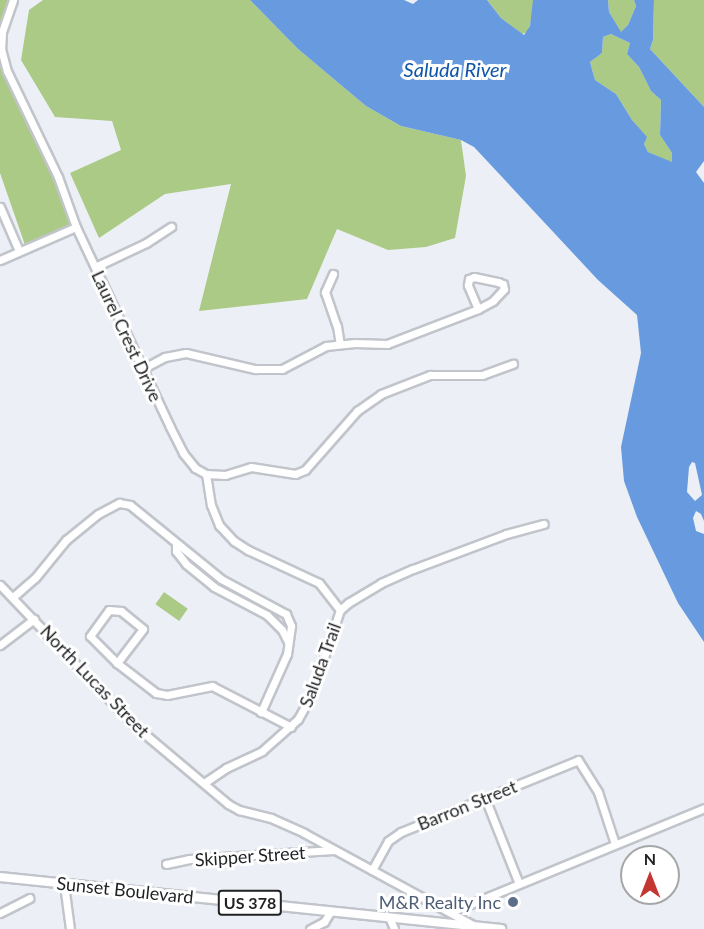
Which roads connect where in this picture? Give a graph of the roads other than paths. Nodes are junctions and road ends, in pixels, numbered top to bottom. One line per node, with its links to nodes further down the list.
1 (13, 0): 3 (street, Laurel Crest Drive)
2 (0, 207): 5 (street)
3 (76, 227): 5 (street); 7 (street, Laurel Crest Drive)
4 (171, 227): 7 (street)
5 (20, 252): 6 (street)
6 (0, 260)
7 (95, 267): 12 (street, Laurel Crest Drive)
8 (333, 274): 10 (street)
9 (478, 309): 9 (street); 10 (street)
10 (340, 344): 12 (street)
11 (513, 364): 13 (street)
12 (142, 369): 13 (street, Laurel Crest Drive)
13 (206, 474): 18 (street)
14 (544, 524): 18 (street, Saluda Trail)
15 (176, 545): 17 (street); 20 (street); 20 (street)
16 (0, 585): 17 (street, North Lucas Street)
17 (13, 597): 19 (street, North Lucas Street)
18 (340, 610): 24 (street, Saluda Trail)
19 (34, 619): 21 (street); 25 (street, North Lucas Street)
20 (289, 643): 23 (street)
21 (0, 645)
22 (117, 663): 22 (street); 23 (street)
23 (261, 712): 24 (street)
24 (291, 727): 25 (street, Saluda Trail)
25 (204, 783): 29 (street, North Lucas Street)
26 (485, 798): 28 (street, Barron Street); 31 (street, Barron Street); 34 (street)
27 (704, 808): 28 (street)
28 (615, 844): 34 (street)
29 (334, 850): 30 (street, Skipper Street); 31 (street, North Lucas Street)
30 (166, 864)
31 (372, 870): 37 (street, North Lucas Street)
32 (0, 877): 33 (main road, Sunset Boulevard / US 378)
33 (64, 884): 36 (main road, Sunset Boulevard / US 378); 41 (street)
34 (519, 884): 37 (street)
35 (29, 898): 38 (street)
36 (331, 911): 39 (main road, Sunset Boulevard / US 378); 42 (street)
37 (451, 912): 40 (street, North Lucas Street)
38 (0, 913)
39 (389, 917): 40 (main road, Sunset Boulevard / US 378); 43 (street)
40 (475, 926): 44 (main road, Sunset Boulevard / US 378)
41 (70, 929)
42 (310, 929)
43 (394, 929)
44 (501, 929)

